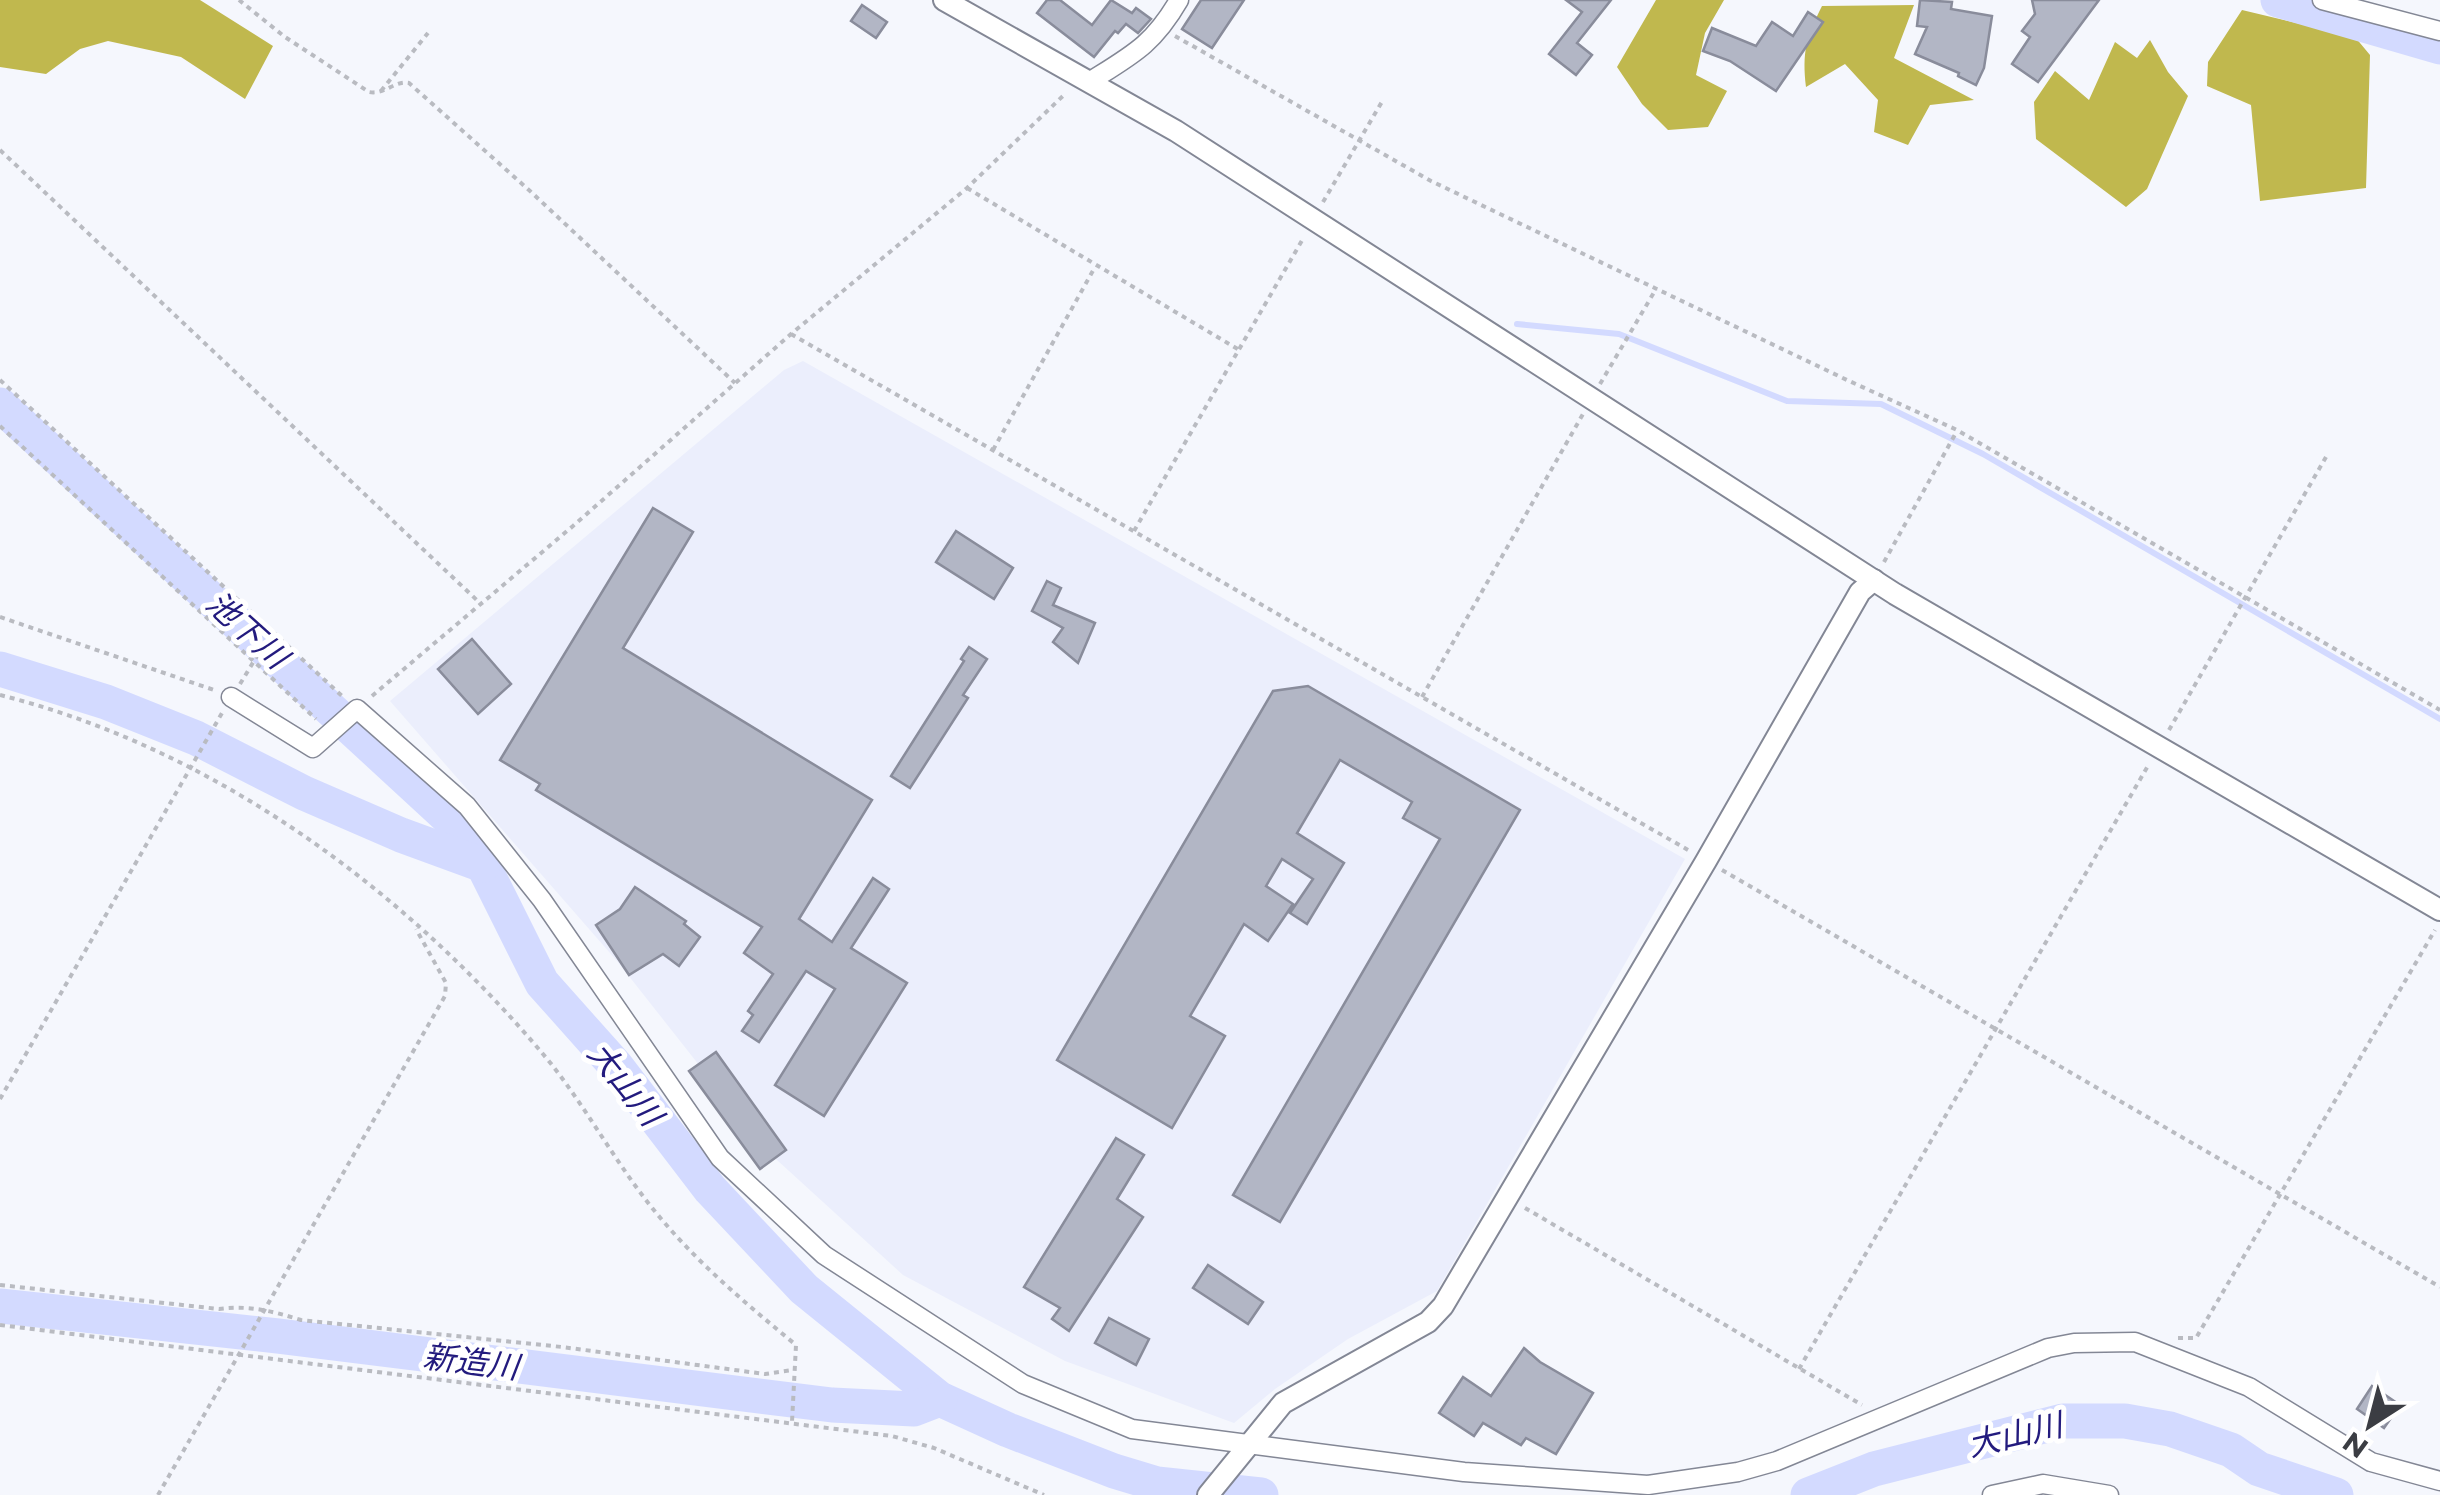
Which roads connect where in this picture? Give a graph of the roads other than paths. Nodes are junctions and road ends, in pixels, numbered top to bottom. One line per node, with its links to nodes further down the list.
1 (944, 0): 5 (street)
2 (1178, 0): 5 (street)
3 (2322, 0): 4 (street)
4 (2440, 32)
5 (1089, 82): 6 (street)
6 (1874, 580): 8 (street); 9 (street)
7 (231, 696): 9 (street)
8 (2440, 910)
9 (1246, 1446): 10 (street); 11 (street)
10 (2440, 1481)
11 (1208, 1495)
12 (1992, 1495): 13 (street)
13 (2109, 1495)

